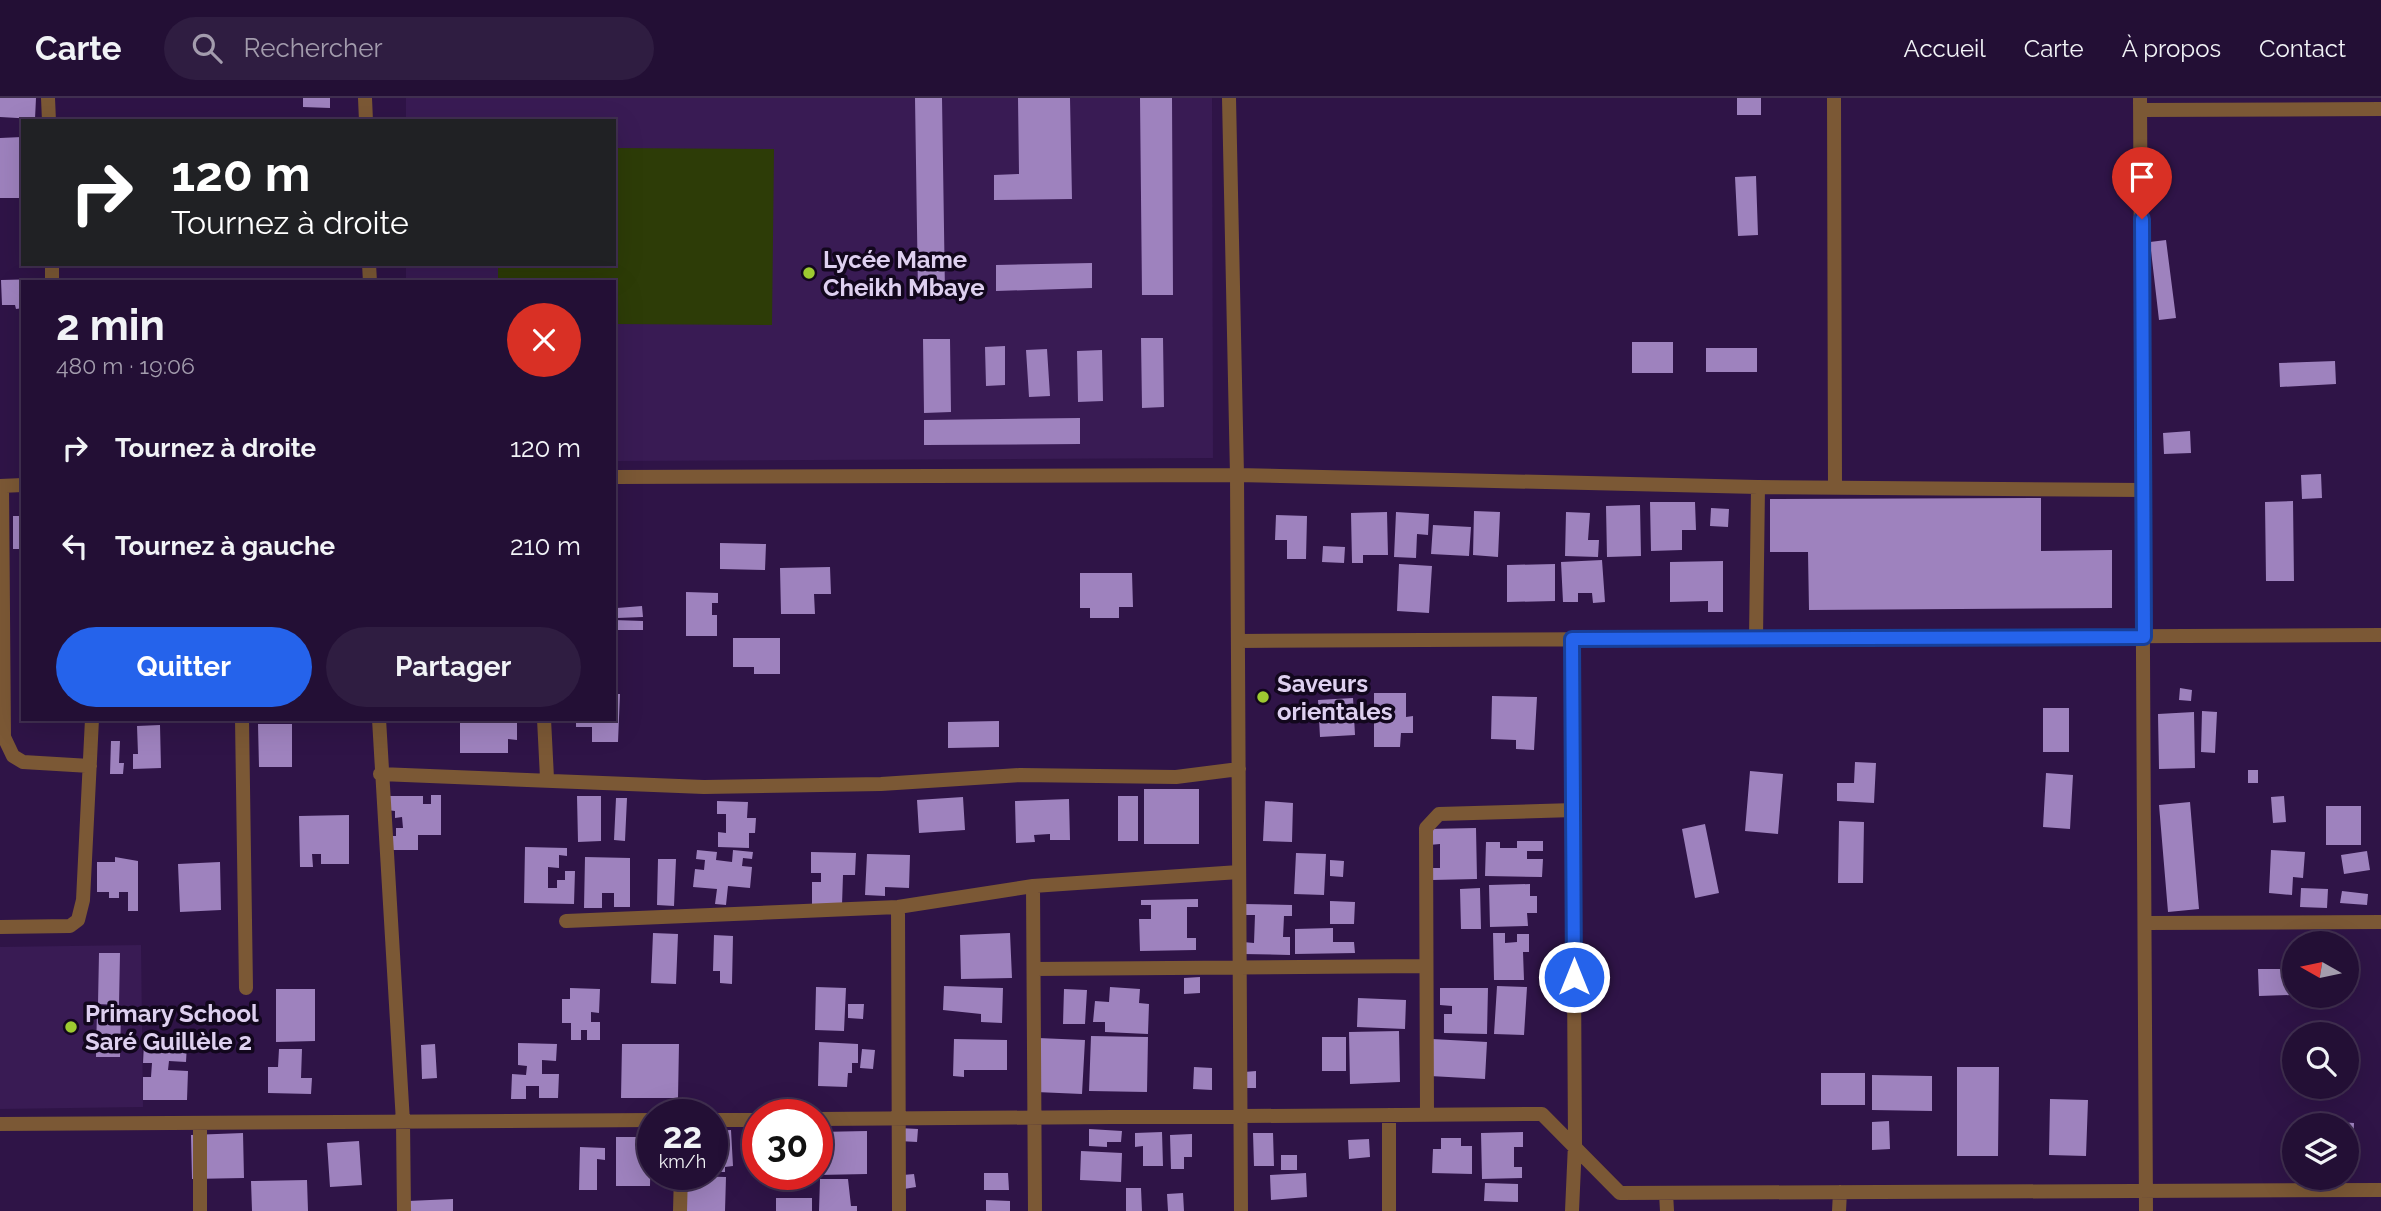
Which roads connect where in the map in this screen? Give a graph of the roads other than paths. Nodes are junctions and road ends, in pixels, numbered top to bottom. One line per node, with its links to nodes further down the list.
1 (48, 98): 8 (street)
2 (365, 98): 9 (street)
3 (1230, 98): 10 (street)
4 (1834, 98): 15 (street)
5 (2141, 104): 6 (street); 16 (street)
6 (2252, 104): 7 (street)
7 (2381, 109)
8 (49, 119)
9 (366, 119)
10 (1237, 475): 11 (street); 14 (street); 21 (street)
11 (616, 477)
12 (21, 485): 13 (street)
13 (1, 486): 26 (street)
14 (1758, 487): 15 (street); 19 (street)
15 (1835, 487): 16 (street)
16 (2143, 491): 18 (street)
17 (2381, 635): 18 (street)
18 (2144, 637): 19 (street); 36 (street)
19 (1756, 638): 20 (street)
20 (1572, 639): 21 (street); 30 (street)
21 (1238, 641): 27 (street)
22 (92, 721): 26 (street)
23 (242, 721): 41 (street)
24 (379, 721): 28 (street)
25 (544, 721): 29 (street)
26 (90, 766): 37 (street)
27 (1239, 769): 29 (street); 31 (street)
28 (380, 774): 29 (street); 49 (street)
29 (547, 778)
30 (1574, 810): 38 (street); 52 (street)
31 (1239, 872): 32 (street); 39 (street)
32 (1033, 886): 33 (street); 40 (street)
33 (898, 907): 34 (street); 47 (street)
34 (566, 921)
35 (2381, 922): 36 (street)
36 (2145, 923): 55 (street)
37 (0, 928)
38 (1426, 966): 39 (street); 43 (street)
39 (1240, 968): 40 (street); 44 (street)
40 (1034, 969): 45 (street)
41 (246, 988)
42 (1389, 1115): 43 (street); 44 (street); 64 (street)
43 (1427, 1115): 52 (street)
44 (1240, 1116): 45 (street); 63 (street)
45 (1035, 1118): 47 (street); 62 (street)
46 (833, 1119): 47 (street)
47 (897, 1119): 61 (street)
48 (637, 1120): 49 (street)
49 (403, 1122): 51 (street); 59 (street)
50 (0, 1124): 51 (street)
51 (200, 1124): 58 (street)
52 (1575, 1144): 57 (street); 65 (street)
53 (681, 1190): 60 (street)
54 (2381, 1190): 55 (street)
55 (2146, 1191): 56 (street); 68 (street)
56 (1840, 1192): 57 (street); 67 (street)
57 (1666, 1193): 66 (street)
58 (201, 1211)
59 (404, 1211)
60 (680, 1211)
61 (899, 1211)
62 (1035, 1211)
63 (1241, 1211)
64 (1389, 1211)
65 (1572, 1211)
66 (1667, 1211)
67 (1839, 1211)
68 (2146, 1211)

